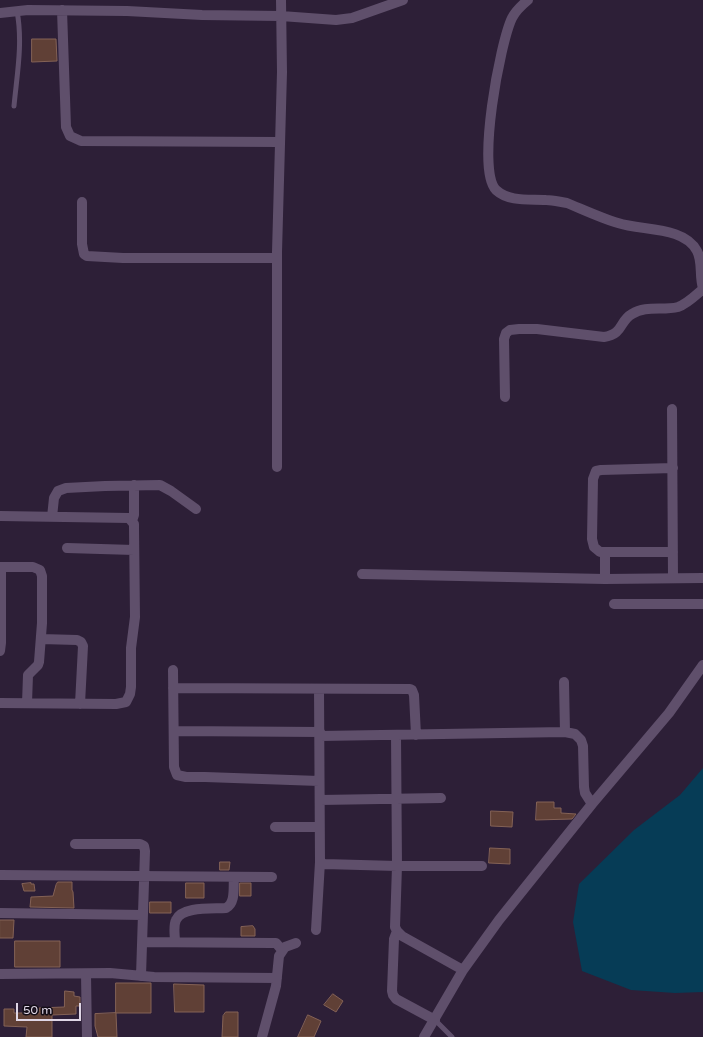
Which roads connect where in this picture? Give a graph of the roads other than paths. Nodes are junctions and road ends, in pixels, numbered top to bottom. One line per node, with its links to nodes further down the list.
1 (281, 0): 7 (street)
2 (403, 0): 7 (street)
3 (528, 0): 12 (street)
4 (62, 10): 5 (street); 7 (street); 9 (street)
5 (17, 11): 6 (street); 8 (lane)
6 (0, 13)
7 (281, 16): 9 (street)
8 (14, 106)
9 (280, 142): 11 (street)
10 (82, 202): 11 (street)
11 (277, 258): 15 (street)
12 (703, 288): 13 (street)
13 (505, 397)
14 (672, 409): 16 (street)
15 (277, 467)
16 (673, 468): 24 (street); 25 (street)
17 (134, 485): 18 (street); 20 (street); 21 (street)
18 (196, 509)
19 (0, 516): 20 (street)
20 (52, 517): 21 (street)
21 (132, 521): 23 (street)
22 (67, 548): 23 (street)
23 (134, 550): 42 (street)
24 (673, 552): 25 (street); 28 (street)
25 (605, 553): 30 (street)
26 (0, 567): 33 (street); 34 (street)
27 (362, 574): 30 (street)
28 (673, 578): 29 (street); 30 (street)
29 (703, 578)
30 (605, 579)
31 (614, 604): 32 (street)
32 (703, 604)
33 (41, 638): 41 (street); 42 (street)
34 (0, 651)
35 (703, 665): 52 (street)
36 (173, 670): 38 (street)
37 (564, 682): 44 (street)
38 (173, 688): 39 (street); 43 (street)
39 (319, 689): 45 (street); 46 (street)
40 (0, 703): 41 (street)
41 (27, 703): 42 (street)
42 (80, 704)
43 (174, 731): 45 (street); 48 (street)
44 (565, 732): 46 (street); 52 (street)
45 (320, 734): 47 (street); 48 (street)
46 (416, 735): 47 (street)
47 (396, 736): 49 (street)
48 (319, 781): 51 (street)
49 (397, 798): 50 (street); 51 (street); 57 (street)
50 (441, 798)
51 (320, 800): 54 (street)
52 (592, 804): 71 (street)
53 (275, 827): 54 (street)
54 (319, 827): 56 (street)
55 (76, 844): 60 (street)
56 (320, 862): 57 (street); 65 (street)
57 (397, 866): 58 (street); 66 (street)
58 (482, 866)
59 (0, 875): 60 (street)
60 (144, 875): 61 (street); 64 (street)
61 (234, 877): 62 (street); 68 (street)
62 (272, 877)
63 (0, 914): 64 (street)
64 (143, 916): 67 (street)
65 (316, 930)
66 (397, 931): 71 (street); 76 (street)
67 (143, 942): 68 (street); 74 (street)
68 (175, 942): 70 (street)
69 (296, 943): 70 (street)
70 (282, 950): 75 (street)
71 (462, 970): 76 (street)
72 (0, 974): 73 (street)
73 (86, 974): 74 (street); 77 (street)
74 (141, 976): 75 (street)
75 (276, 978): 78 (street)
76 (434, 1020): 79 (street); 80 (lane)
77 (87, 1037)
78 (262, 1037)
79 (424, 1037)
80 (452, 1037)

